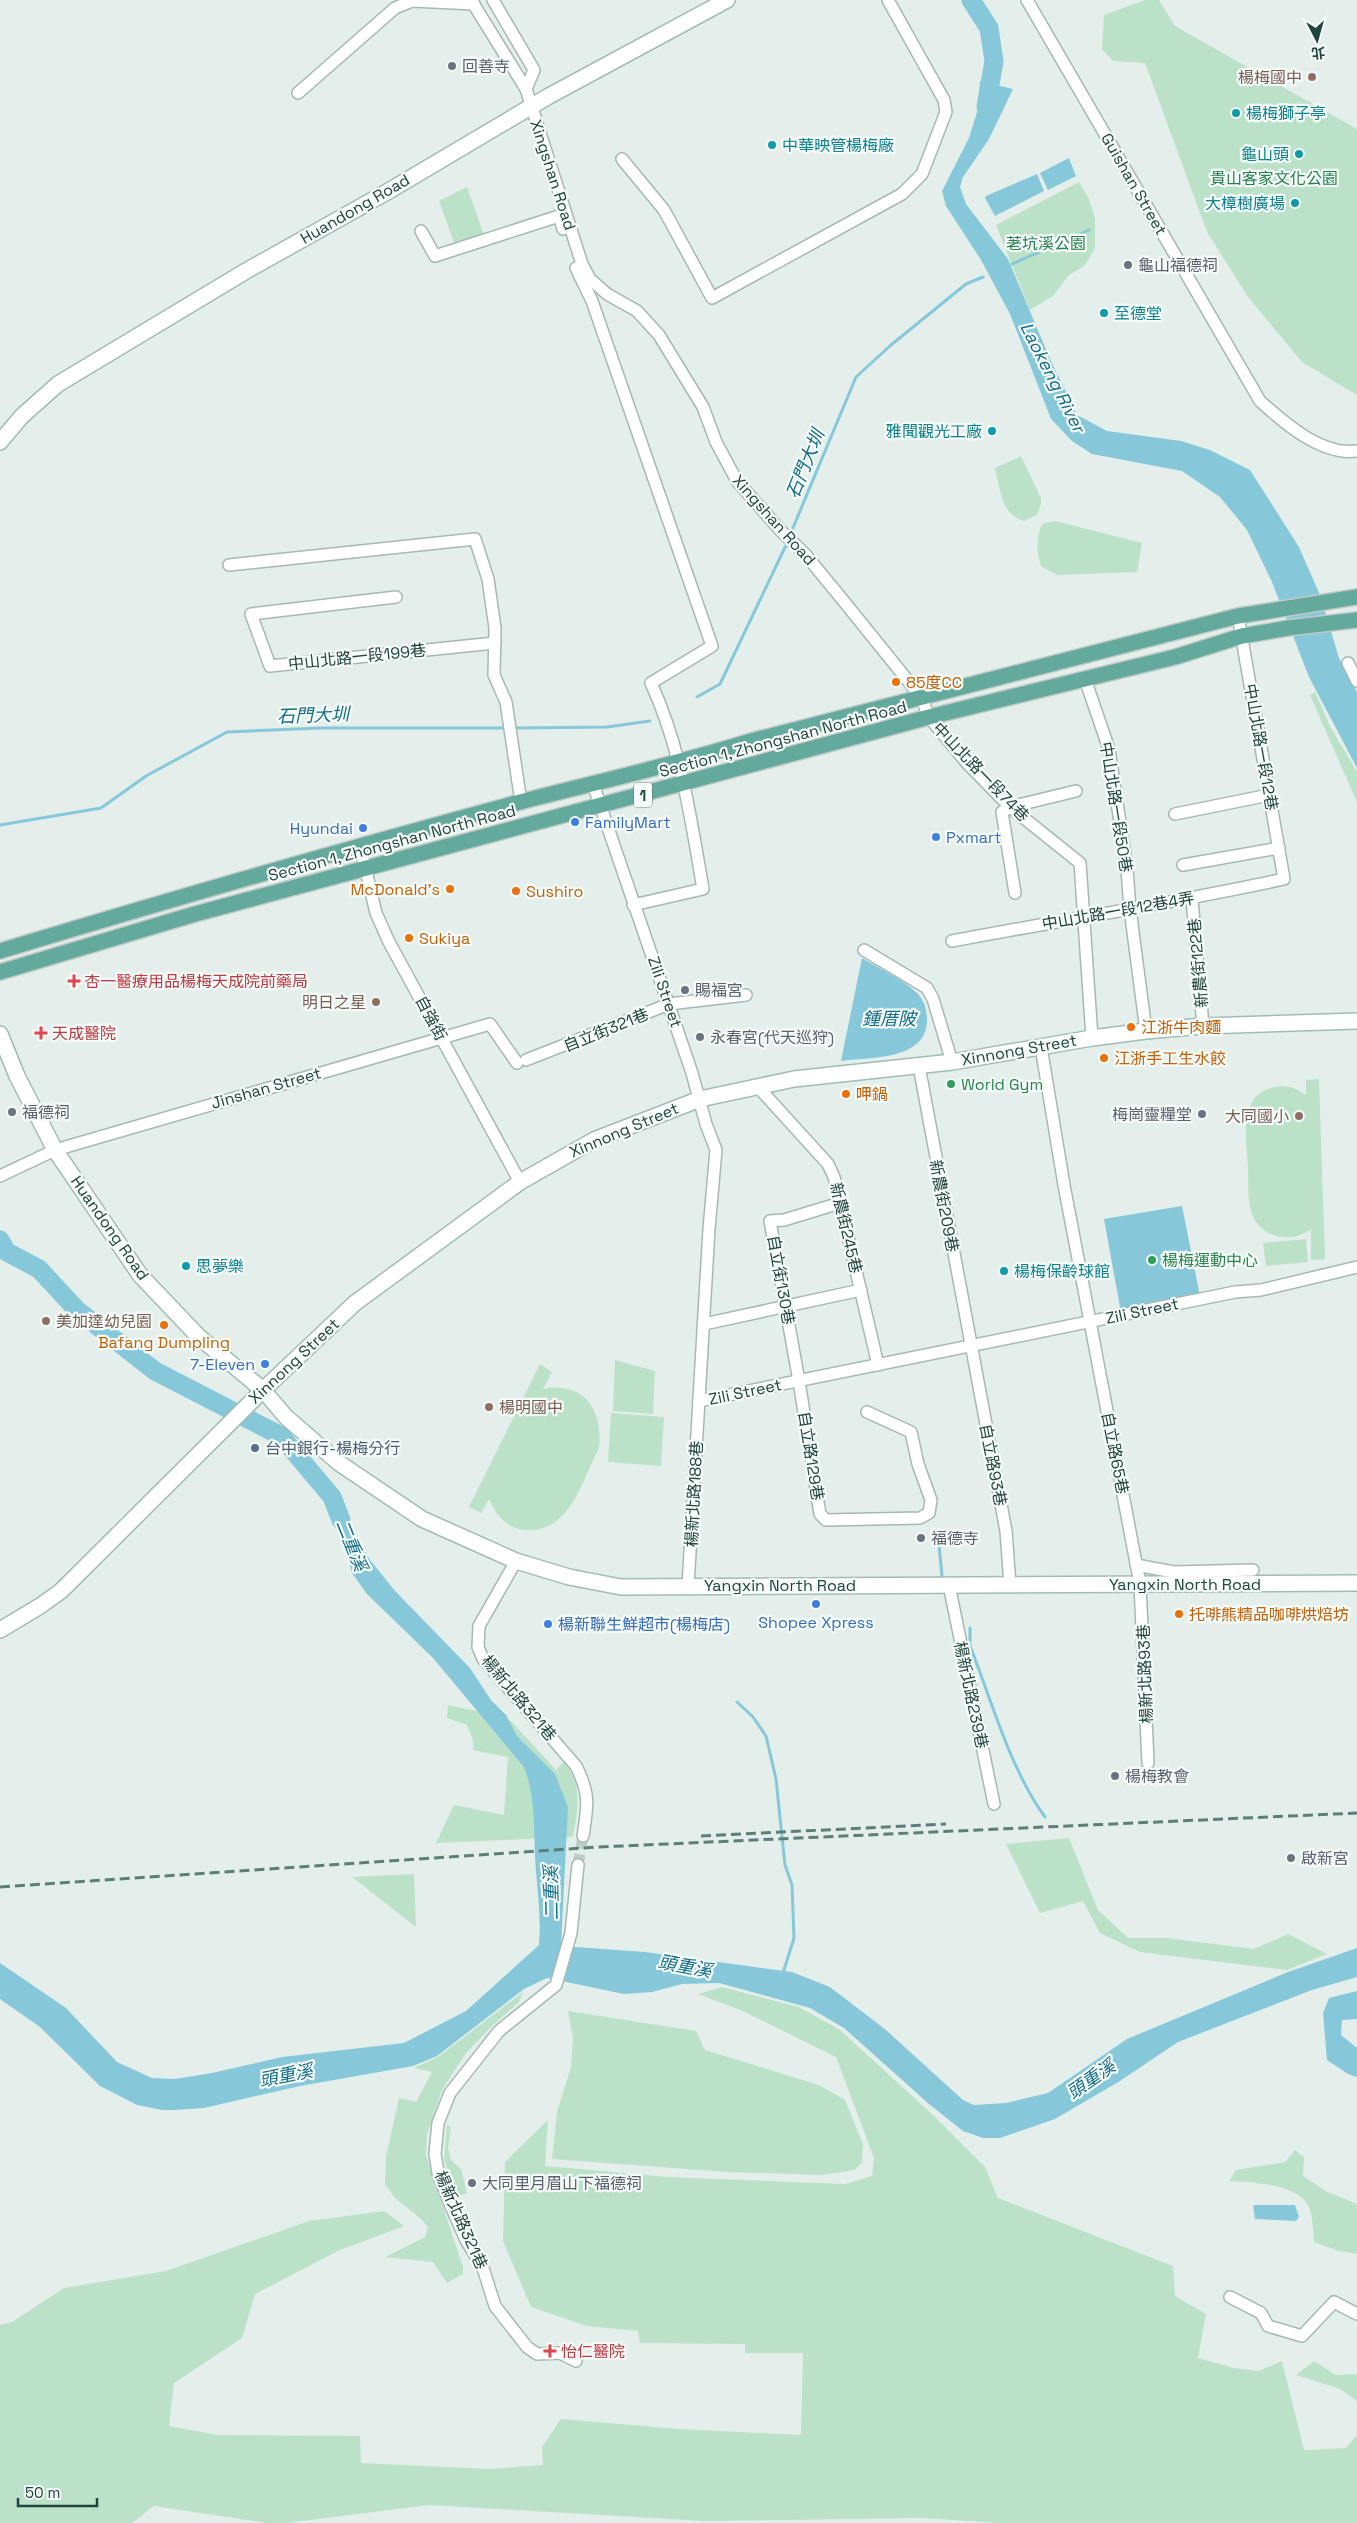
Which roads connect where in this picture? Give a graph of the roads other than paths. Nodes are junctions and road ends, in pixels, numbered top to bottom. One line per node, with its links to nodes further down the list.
1 (493, 0): 6 (street)
2 (727, 0): 8 (street, Huandong Road)
3 (888, 0): 9 (street)
4 (1027, 0): 12 (street, Guishan Street)
5 (472, 2): 6 (street); 7 (street)
6 (526, 89): 8 (street, Xingshan Road)
7 (298, 92)
8 (531, 107): 11 (street, Huandong Road); 23 (street, Xingshan Road)
9 (622, 159)
10 (421, 230): 25 (street)
11 (0, 442)
12 (1357, 450)
13 (230, 565): 19 (street)
14 (396, 597): 19 (street, 中山北路一段199巷)
15 (1357, 598): 16 (main road, Section 1, Zhongshan North Road / 1)
16 (1238, 616): 18 (street, 中山北路一段12巷); 23 (main road, Section 1, Zhongshan North Road / 1)
17 (1357, 620): 18 (main road, Section 1, Zhongshan North Road / 1)
18 (1242, 636): 21 (main road, Section 1, Zhongshan North Road / 1); 29 (street, 中山北路一段12巷)
19 (494, 644): 30 (street)
20 (1348, 664): 22 (street)
21 (1085, 679): 24 (main road, Section 1, Zhongshan North Road / 1); 42 (street, 中山北路一段50巷)
22 (1357, 681)
23 (921, 697): 24 (street, Xingshan Road); 25 (main road, Section 1, Zhongshan North Road / 1)
24 (929, 717): 27 (main road, Section 1, Zhongshan North Road / 1); 32 (street, 中山北路一段74巷)
25 (678, 764): 26 (main road, Section 1, Zhongshan North Road / 1); 27 (street)
26 (593, 784): 30 (main road, Section 1, Zhongshan North Road / 1); 31 (street, Zili Street)
27 (685, 784): 31 (main road, Section 1, Zhongshan North Road / 1); 41 (street)
28 (1076, 791): 32 (street)
29 (1270, 795): 33 (street); 35 (street, 中山北路一段12巷)
30 (521, 802): 34 (main road, Section 1, Zhongshan North Road / 1)
31 (600, 807): 37 (main road, Section 1, Zhongshan North Road / 1); 41 (street, Zili Street)
32 (1010, 807): 39 (street); 43 (street, 中山北路一段74巷)
33 (1175, 814)
34 (360, 846): 37 (street, 自強街); 46 (main road, Section 1, Zhongshan North Road / 1)
35 (1278, 848): 36 (street); 38 (street, 中山北路一段12巷)
36 (1183, 865)
37 (365, 868): 47 (main road, Section 1, Zhongshan North Road / 1); 54 (street, 自強街)
38 (1284, 879): 40 (street, 中山北路一段12巷4弄)
39 (1015, 892)
40 (1192, 899): 42 (street, 中山北路一段12巷4弄); 51 (street, 新農街122巷)
41 (633, 905): 49 (street, Zili Street)
42 (1130, 909): 43 (street, 中山北路一段12巷4弄); 52 (street, 中山北路一段50巷)
43 (1085, 916): 44 (street, 中山北路一段12巷4弄); 55 (street)
44 (952, 941)
45 (864, 950): 58 (street)
46 (0, 951)
47 (0, 972)
48 (746, 995): 49 (street, 自立街321巷)
49 (669, 1004): 57 (street, 自立街321巷); 61 (street, Zili Street)
50 (1357, 1021): 51 (street, Xinnong Street)
51 (1203, 1026): 52 (street, Xinnong Street)
52 (1146, 1031): 55 (street, Xinnong Street)
53 (0, 1034): 62 (street, Huandong Road)
54 (441, 1037): 57 (street, Jinshan Street); 62 (street, Jinshan Street); 64 (street, 自強街)
55 (1092, 1038): 56 (street, Xinnong Street)
56 (1041, 1047): 58 (street, Xinnong Street); 69 (street, 自立路65巷)
57 (522, 1062)
58 (952, 1062): 59 (street, Xinnong Street)
59 (919, 1066): 60 (street, Xinnong Street); 71 (street, 新農街209巷)
60 (758, 1087): 61 (street, Xinnong Street); 65 (street, 新農街245巷)
61 (700, 1099): 64 (street, Xinnong Street); 70 (street, Zili Street)
62 (55, 1150): 63 (street, Jinshan Street); 74 (street, Huandong Road)
63 (2, 1175)
64 (520, 1182): 74 (street, Xinnong Street)
65 (840, 1202): 67 (street, 新農街245巷); 68 (street, 自立街130巷)
66 (1357, 1266): 69 (street, Zili Street)
67 (860, 1290): 68 (street); 72 (street, 新農街245巷)
68 (786, 1308): 70 (street); 73 (street, 自立街130巷)
69 (1090, 1321): 71 (street, Zili Street); 78 (street, 自立路65巷)
70 (704, 1324): 75 (street, Zili Street)
71 (972, 1346): 72 (street, Zili Street); 83 (street, 自立路93巷)
72 (878, 1365): 73 (street, Zili Street)
73 (799, 1381): 75 (street, Zili Street); 76 (street, 自立路129巷)
74 (263, 1390): 77 (street, Yangxin North Road); 85 (street, Xinnong Street)
75 (699, 1401): 84 (street, 楊新北路188巷)
76 (867, 1412)
77 (516, 1561): 84 (street, Yangxin North Road); 88 (street, 楊新北路321巷)
78 (1136, 1564): 79 (street); 81 (street, 自立路65巷)
79 (1253, 1570)
80 (1357, 1583): 81 (street, Yangxin North Road)
81 (1140, 1584): 83 (street, Yangxin North Road); 86 (street, 楊新北路93巷)
82 (949, 1585): 83 (street, Yangxin North Road); 84 (street, Yangxin North Road); 87 (street, 楊新北路239巷)
83 (1010, 1585)
84 (688, 1586)
85 (0, 1630)
86 (1148, 1763)
87 (994, 1804)
88 (583, 1836)
89 (578, 1865): 92 (street, 楊新北路321巷)
90 (1230, 2297): 91 (street)
91 (1357, 2314)
92 (576, 2361)

